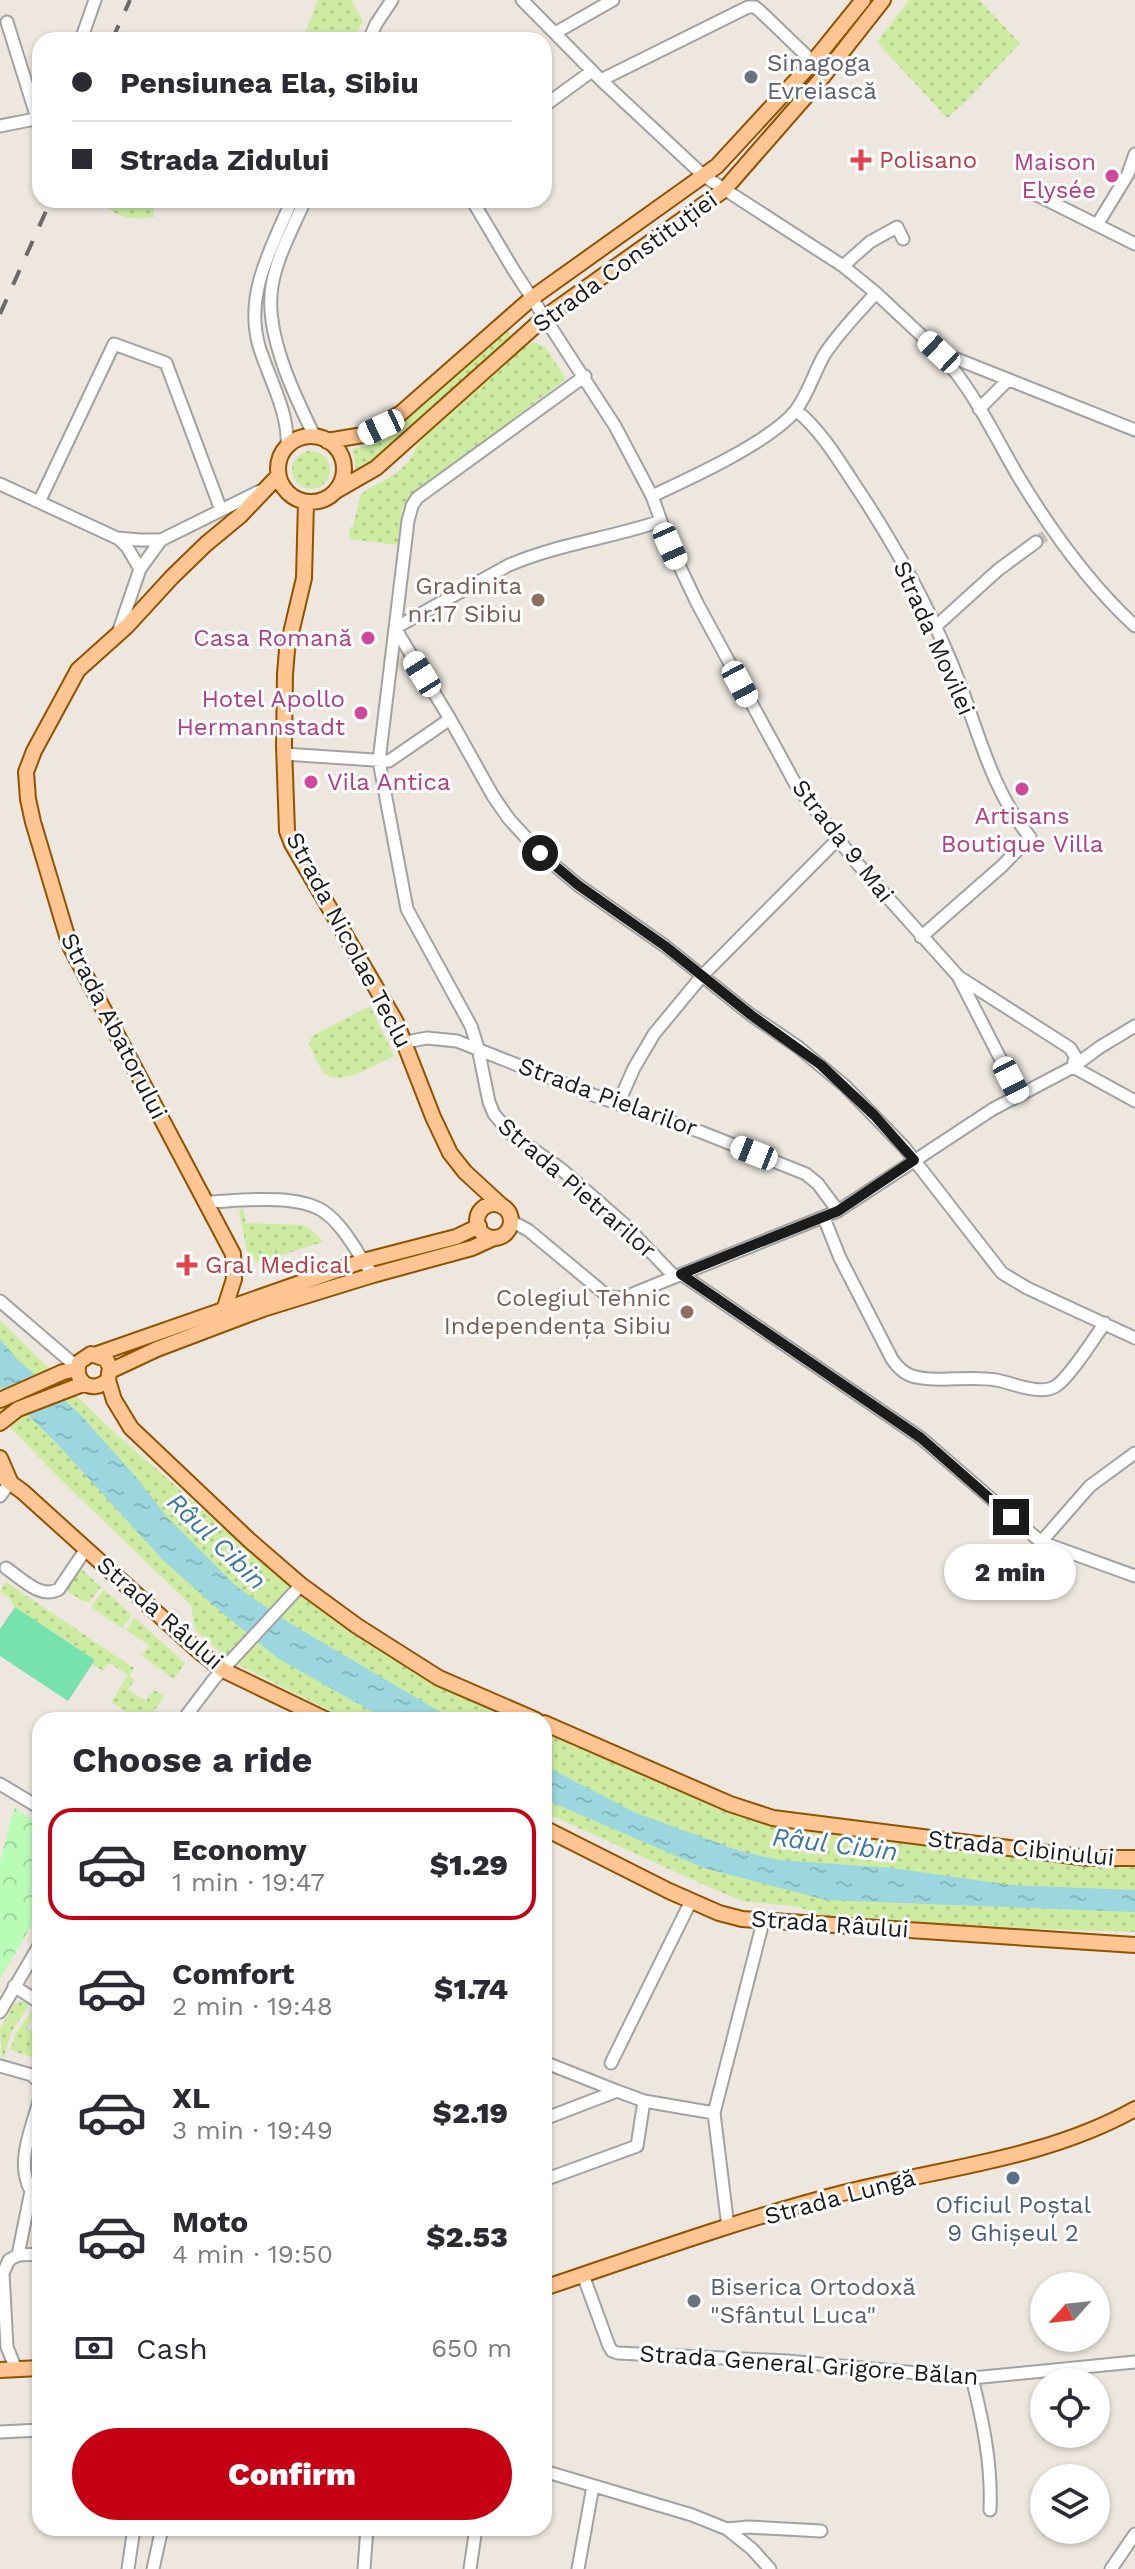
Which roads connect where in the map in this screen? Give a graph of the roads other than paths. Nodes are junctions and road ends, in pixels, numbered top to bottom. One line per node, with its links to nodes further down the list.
1 (95, 0): 9 (street)
2 (392, 0): 8 (street)
3 (522, 0): 12 (street)
4 (613, 0): 12 (street)
5 (863, 0): 13 (main road, Strada Constituției)
6 (883, 0): 15 (main road, Strada Constituției)
7 (7, 22): 17 (street)
8 (376, 24): 10 (street); 11 (street)
9 (84, 32)
10 (372, 32)
11 (378, 32)
12 (555, 33): 14 (street)
13 (813, 62): 15 (main road); 16 (street); 22 (main road, Strada Constituției)
14 (592, 71): 16 (street); 18 (street)
15 (821, 79): 23 (main road, Strada Constituției)
16 (601, 80): 22 (street)
17 (32, 99)
18 (552, 100)
19 (32, 118): 20 (street)
20 (0, 126)
21 (1135, 154): 28 (street)
22 (704, 176): 23 (street); 33 (main road, Strada Constituției)
23 (724, 190): 31 (street); 34 (main road, Strada Constituției)
24 (1029, 191): 28 (street)
25 (289, 208): 42 (street)
26 (302, 208): 41 (street)
27 (477, 208): 33 (street, Strada 9 Mai)
28 (1097, 225): 30 (street)
29 (903, 239): 31 (street)
30 (1135, 244)
31 (843, 266): 32 (street)
32 (876, 293): 35 (street); 39 (street)
33 (532, 298): 34 (street, Strada 9 Mai); 41 (main road, Strada Constituției)
34 (545, 317): 36 (street, Strada 9 Mai); 46 (main road, Strada Constituției)
35 (939, 352): 37 (street); 38 (street)
36 (585, 376): 47 (street, Strada 9 Mai); 58 (street, Strada Pietrarilor)
37 (1008, 380): 38 (street); 40 (street)
38 (979, 409): 56 (street)
39 (796, 410): 47 (street); 57 (street, Strada Movilei)
40 (1135, 430)
41 (321, 439): 42 (main road); 46 (main road)
42 (287, 446): 43 (main road)
43 (278, 476): 45 (main road, Strada Abatorului); 49 (main road)
44 (0, 484): 48 (street, Strada Abatorului)
45 (265, 488): 50 (street, Strada Abatorului); 59 (main road, Strada Abatorului)
46 (336, 491): 49 (main road)
47 (652, 496): 51 (street, Strada 9 Mai)
48 (39, 502): 50 (street); 52 (street, Strada Abatorului)
49 (306, 502): 61 (main road, Strada Nicolae Teclu)
50 (221, 510): 53 (street, Strada Abatorului)
51 (661, 521): 58 (street); 63 (street, Strada 9 Mai)
52 (117, 538): 53 (street, Strada Abatorului); 55 (street)
53 (161, 540): 55 (street, Strada Abatorului)
54 (1036, 542): 57 (street)
55 (140, 569): 59 (street, Strada Abatorului)
56 (1135, 626)
57 (935, 627): 64 (street, Strada Movilei)
58 (395, 628): 60 (street); 62 (street, Strada Pietrarilor)
59 (118, 635): 75 (main road, Strada Abatorului)
60 (450, 719): 62 (street); 65 (street)
61 (284, 754): 62 (street); 68 (main road, Strada Nicolae Teclu)
62 (379, 761): 69 (street, Strada Pietrarilor)
63 (837, 840): 64 (street, Strada 9 Mai); 65 (street)
64 (921, 937): 66 (street, Strada 9 Mai)
65 (702, 976): 73 (street); 74 (street)
66 (958, 976): 70 (street); 71 (street, Strada 9 Mai)
67 (1135, 1026): 70 (street)
68 (406, 1042): 69 (street, Strada Pielarilor); 76 (main road, Strada Nicolae Teclu)
69 (478, 1048): 73 (street, Strada Pielarilor); 84 (street, Strada Pietrarilor)
70 (1073, 1067): 71 (street); 72 (street)
71 (1019, 1095): 74 (street)
72 (1135, 1101)
73 (618, 1104): 77 (street, Strada Pielarilor)
74 (914, 1160): 77 (street); 87 (street)
75 (206, 1202): 82 (street); 86 (main road, Strada Abatorului)
76 (503, 1207): 79 (main road); 80 (main road)
77 (838, 1211): 78 (street)
78 (824, 1218): 84 (street); 87 (street)
79 (511, 1221): 81 (main road); 84 (street)
80 (479, 1226): 81 (main road); 82 (main road)
81 (494, 1238): 83 (main road)
82 (363, 1261): 83 (street); 86 (main road)
83 (373, 1275): 91 (main road)
84 (678, 1275): 99 (street, Strada Pietrarilor)
85 (0, 1301): 90 (street)
86 (225, 1307): 89 (main road)
87 (1105, 1323): 88 (street)
88 (1135, 1338)
89 (97, 1354): 90 (main road); 91 (main road)
90 (72, 1369): 92 (main road); 93 (main road)
91 (109, 1375): 92 (main road); 103 (main road)
92 (78, 1386): 94 (main road)
93 (0, 1400)
94 (0, 1422)
95 (1135, 1453): 99 (street)
96 (0, 1458): 97 (main road, Strada Râului)
97 (5, 1478): 98 (street); 100 (main road, Strada Râului)
98 (0, 1496)
99 (1041, 1542): 102 (street)
100 (86, 1549): 101 (street); 104 (main road, Strada Râului)
101 (6, 1568)
102 (1135, 1576)
103 (301, 1585): 104 (street); 107 (main road)
104 (227, 1666): 105 (street); 106 (main road, Strada Râului)
105 (190, 1712)
106 (312, 1712)
107 (518, 1712)
108 (552, 1726): 112 (main road, Strada Cibinului)
109 (0, 1784): 110 (street)
110 (32, 1803)
111 (552, 1832): 113 (main road, Strada Râului)
112 (1135, 1858)
113 (691, 1901): 114 (main road, Strada Râului); 120 (street)
114 (763, 1922): 115 (main road, Strada Râului); 127 (street)
115 (1135, 1945)
116 (32, 1957): 117 (street)
117 (14, 1986): 118 (street); 119 (street)
118 (32, 1998)
119 (0, 2012)
120 (611, 2063)
121 (552, 2065): 124 (street)
122 (0, 2066): 123 (street)
123 (32, 2075)
124 (617, 2091): 125 (street); 128 (street)
125 (644, 2101): 127 (street); 130 (street)
126 (1135, 2109): 133 (main road, Strada Lungă)
127 (714, 2113): 133 (street)
128 (552, 2116)
129 (32, 2131): 131 (street)
130 (552, 2177)
131 (32, 2184)
132 (32, 2205): 135 (street)
133 (728, 2227): 136 (main road, Strada Lungă)
134 (32, 2254): 135 (street)
135 (18, 2255): 140 (street)
136 (583, 2275): 137 (main road, Strada Lungă); 142 (street, Strada General Grigore Bălan)
137 (552, 2282)
138 (1135, 2362): 142 (street, Strada General Grigore Bălan)
139 (32, 2368): 140 (main road)
140 (16, 2369): 141 (main road)
141 (0, 2370)
142 (972, 2378): 147 (street)
143 (32, 2430): 144 (street)
144 (0, 2432)
145 (552, 2473): 146 (street)
146 (593, 2486): 148 (street); 159 (street)
147 (990, 2510)
148 (727, 2529): 149 (street); 160 (street)
149 (821, 2531)
150 (1135, 2534): 161 (street)
151 (133, 2536): 155 (street)
152 (160, 2536): 156 (street)
153 (366, 2536): 157 (street)
154 (475, 2536): 158 (street)
155 (128, 2569)
156 (153, 2569)
157 (364, 2569)
158 (470, 2569)
159 (578, 2569)
160 (770, 2569)
161 (1111, 2569)

